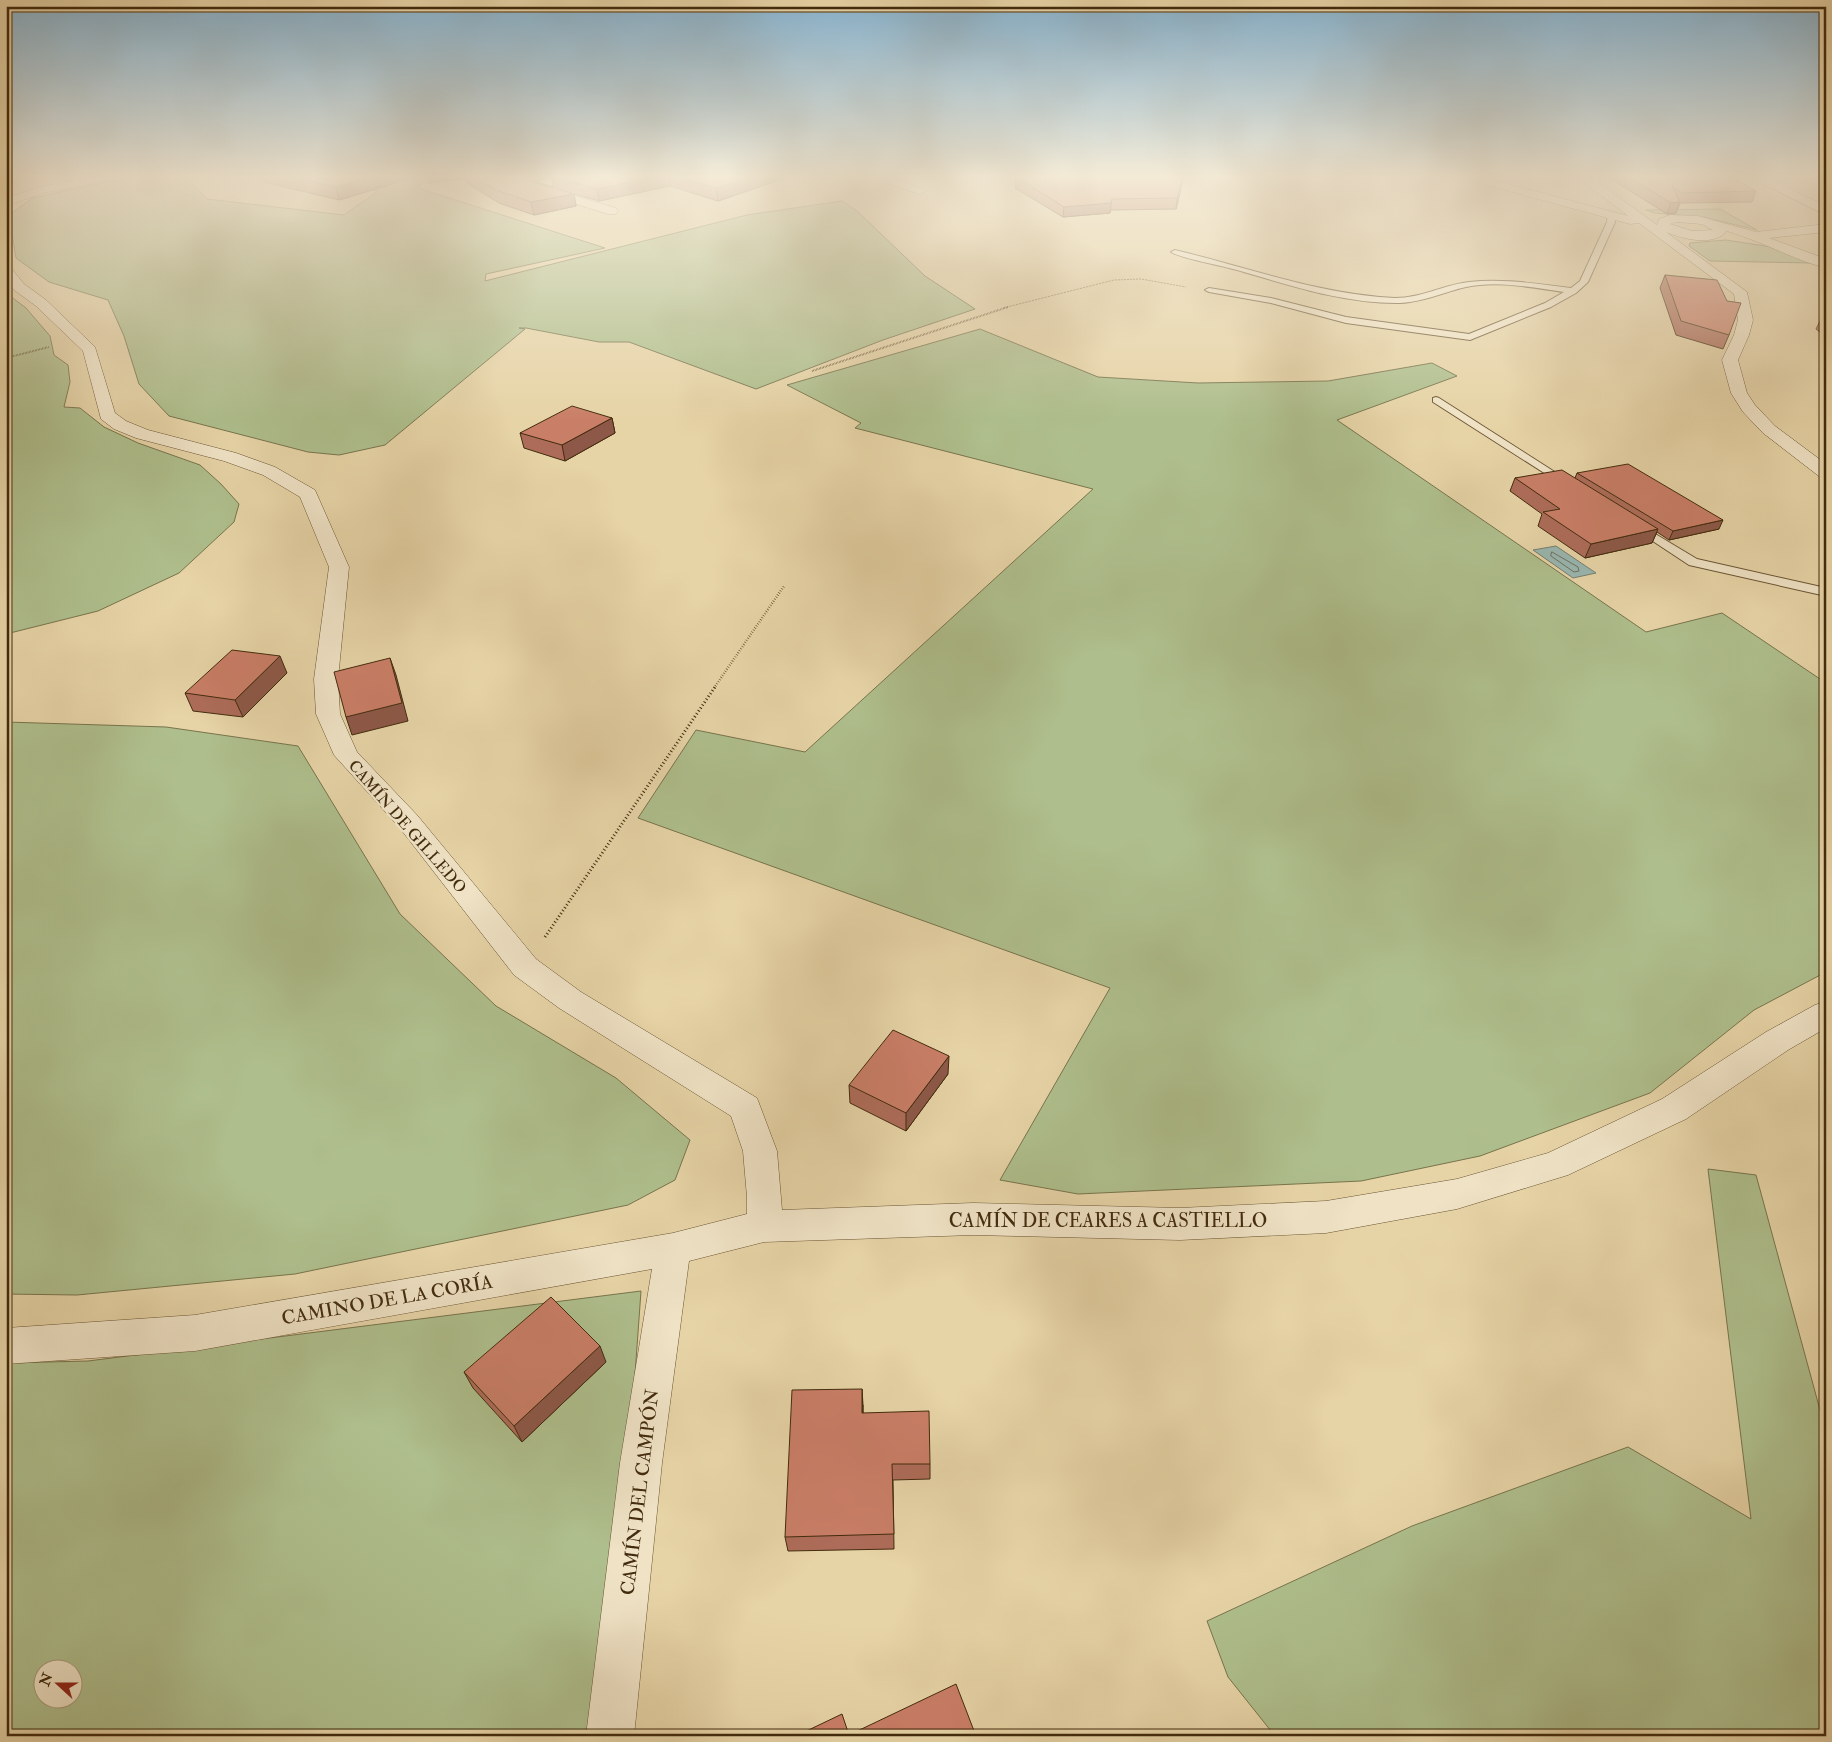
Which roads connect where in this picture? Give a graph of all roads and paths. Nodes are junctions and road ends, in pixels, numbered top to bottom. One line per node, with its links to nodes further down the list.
1 (1200, 257): 8 (lane)
2 (1595, 257): 8 (lane)
3 (1693, 257): 13 (street)
4 (1808, 257): 5 (street)
5 (1826, 264)
6 (11, 280): 9 (street, CAMÍN DE GILLEDO)
7 (1209, 290): 8 (lane); 11 (path)
8 (1573, 291)
9 (78, 339): 10 (path); 18 (street, CAMÍN DE GILLEDO)
10 (6, 358)
11 (812, 371)
12 (1436, 400): 14 (lane)
13 (1826, 473)
14 (1577, 489)
15 (1627, 520): 17 (lane)
16 (784, 586): 18 (path)
17 (1826, 592)
18 (525, 967): 20 (street, CAMÍN DE GILLEDO)
19 (1826, 1013): 20 (street, CAMÍN DE CEARES A CASTIELLO)
20 (764, 1226): 21 (street, CAMINO DE LA CORÍA)
21 (673, 1249): 22 (street, CAMINO DE LA CORÍA); 23 (street, CAMÍN DEL CAMPÓN)
22 (6, 1346)
23 (610, 1736)

